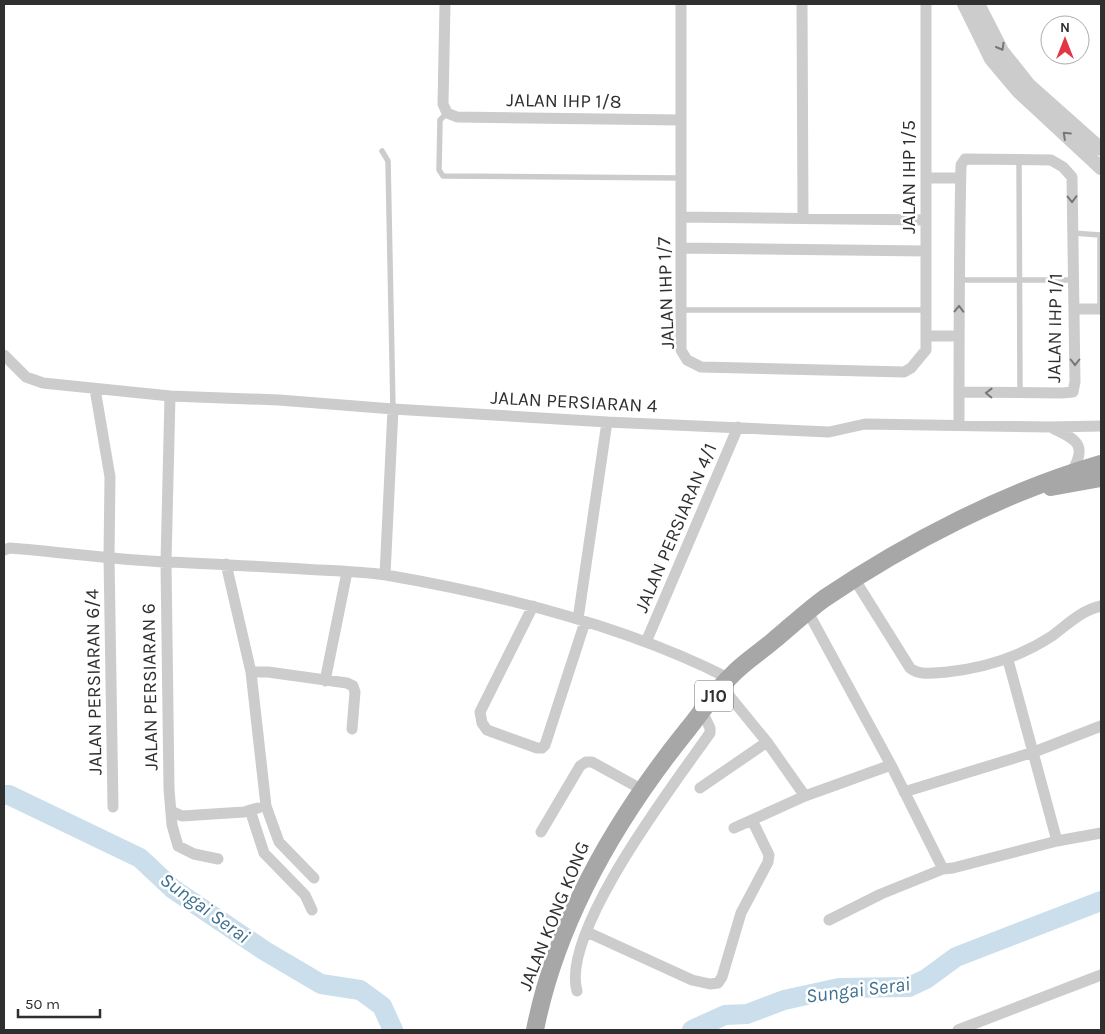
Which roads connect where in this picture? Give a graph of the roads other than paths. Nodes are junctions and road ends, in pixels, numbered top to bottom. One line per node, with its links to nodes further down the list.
1 (444, 4): 7 (street)
2 (682, 4): 8 (street, JALAN IHP 1/7)
3 (802, 4): 17 (street)
4 (926, 4): 14 (street, JALAN IHP 1/5)
5 (964, 4): 12 (street, one-way to 5)
6 (978, 4): 9 (street, one-way to 9)
7 (447, 113): 8 (street, JALAN IHP 1/8); 13 (lane)
8 (681, 120): 13 (street, JALAN IHP 1/7)
9 (1101, 149)
10 (382, 151): 37 (lane)
11 (1019, 159): 15 (street); 19 (street, JALAN IHP 1/1, one-way to 19); 23 (lane)
12 (1101, 168)
13 (681, 178): 16 (street, JALAN IHP 1/7)
14 (926, 178): 15 (street); 18 (street, JALAN IHP 1/5)
15 (960, 178): 22 (street)
16 (681, 217): 17 (street); 20 (street, JALAN IHP 1/7)
17 (803, 218): 18 (street)
18 (926, 220): 21 (street, JALAN IHP 1/5)
19 (1073, 233): 24 (street, JALAN IHP 1/1); 26 (lane)
20 (681, 248): 21 (street); 27 (street, JALAN IHP 1/7)
21 (926, 251): 28 (street, JALAN IHP 1/5)
22 (960, 280): 23 (lane); 30 (street, one-way to 22)
23 (1019, 280): 24 (lane); 35 (lane)
24 (1074, 280): 25 (street, JALAN IHP 1/1)
25 (1075, 308): 26 (street); 35 (street, JALAN IHP 1/1, one-way to 35)
26 (1101, 309)
27 (681, 310): 28 (lane); 31 (street, JALAN IHP 1/7)
28 (926, 310): 29 (street, JALAN IHP 1/5)
29 (926, 336): 30 (street); 31 (street, JALAN IHP 1/5)
30 (959, 336): 34 (street)
31 (926, 350)
32 (4, 354): 33 (street, JALAN PERSIARAN 4)
33 (95, 389): 36 (street, JALAN PERSIARAN 4); 48 (street, JALAN PERSIARAN 6/4)
34 (958, 392): 35 (street, JALAN IHP 1/1, one-way to 34); 39 (street)
35 (1020, 393)
36 (170, 396): 37 (street, JALAN PERSIARAN 4); 49 (street, JALAN PERSIARAN 6)
37 (393, 409): 38 (street, JALAN PERSIARAN 4); 52 (street)
38 (607, 422): 41 (street, JALAN PERSIARAN 4); 57 (street)
39 (958, 425): 41 (street, JALAN PERSIARAN 4); 42 (street, JALAN PERSIARAN 4)
40 (1101, 426): 42 (street, JALAN PERSIARAN 4)
41 (738, 427): 58 (street, JALAN PERSIARAN 4/1)
42 (1050, 427): 44 (street)
43 (1101, 464): 44 (main road, JALAN KONG KONG / J10)
44 (1071, 473): 46 (main road, JALAN KONG KONG / J10)
45 (1101, 478): 46 (main road, JALAN KONG KONG / J10)
46 (1033, 489): 53 (main road, JALAN KONG KONG / J10)
47 (4, 550): 48 (street)
48 (109, 556): 49 (street); 74 (street, JALAN PERSIARAN 6/4)
49 (166, 562): 50 (street); 76 (street, JALAN PERSIARAN 6)
50 (226, 564): 51 (street); 60 (street)
51 (347, 572): 52 (street); 61 (street)
52 (385, 575): 54 (street)
53 (855, 580): 56 (main road, JALAN KONG KONG / J10); 59 (street)
54 (533, 606): 57 (street); 57 (street)
55 (1101, 606): 59 (street)
56 (808, 612): 62 (main road, JALAN KONG KONG / J10); 68 (street)
57 (581, 621): 58 (street)
58 (646, 642): 62 (street)
59 (1008, 660): 67 (street)
60 (251, 672): 61 (street); 73 (street)
61 (325, 681): 65 (street)
62 (725, 683): 63 (main road, JALAN KONG KONG / J10); 66 (street)
63 (702, 712): 70 (main road, JALAN KONG KONG / J10); 87 (street)
64 (1101, 726): 67 (street)
65 (352, 729)
66 (767, 742): 69 (street); 72 (street)
67 (1034, 752): 71 (street); 81 (street)
68 (891, 764): 71 (street); 72 (street)
69 (700, 788)
70 (641, 789): 79 (street); 90 (main road, JALAN KONG KONG / J10)
71 (904, 792): 83 (street)
72 (805, 796): 77 (street)
73 (266, 806): 75 (street); 84 (street)
74 (113, 807)
75 (250, 810): 76 (street); 85 (street)
76 (171, 811): 82 (street, JALAN PERSIARAN 6)
77 (752, 820): 78 (street); 87 (street)
78 (734, 828)
79 (541, 832)
80 (1101, 832): 81 (street)
81 (1057, 841): 83 (street)
82 (218, 859)
83 (943, 869): 86 (street)
84 (314, 878)
85 (312, 910)
86 (829, 920)
87 (587, 932): 89 (street)
88 (1101, 975): 91 (street)
89 (577, 991)
90 (535, 1030)
91 (958, 1030)

